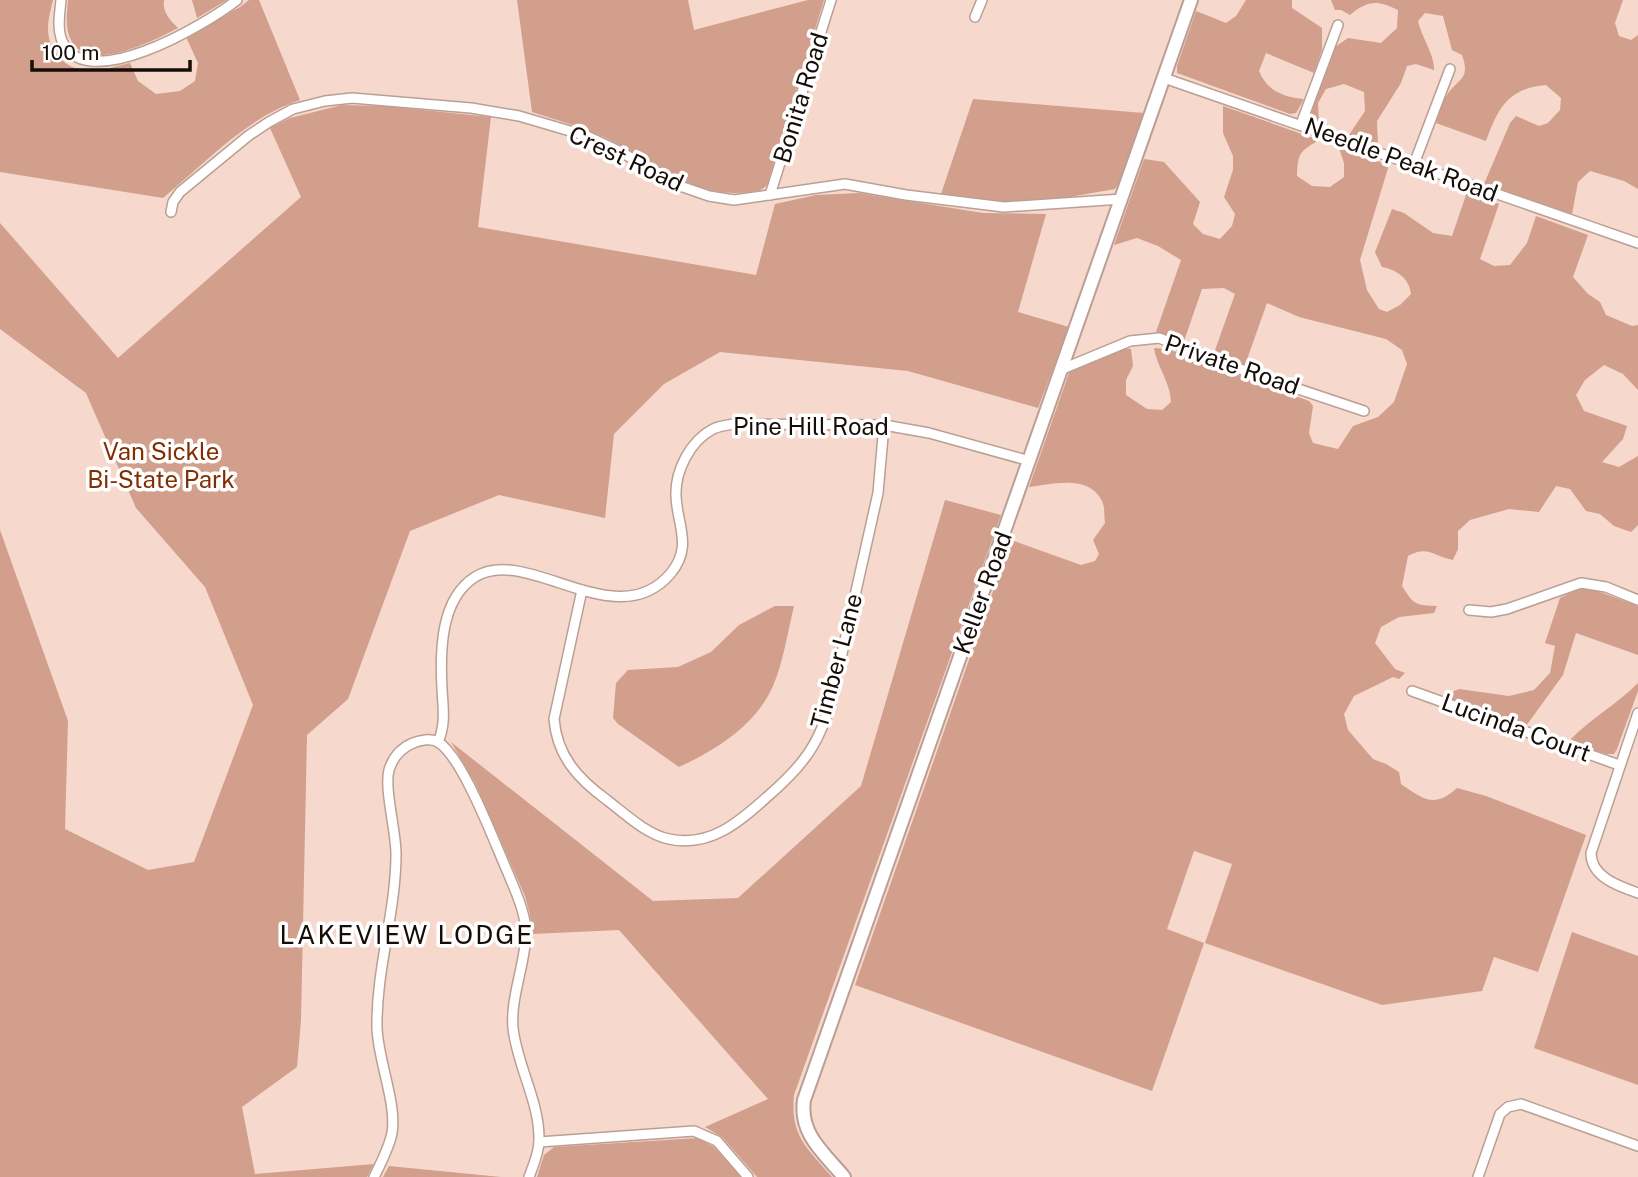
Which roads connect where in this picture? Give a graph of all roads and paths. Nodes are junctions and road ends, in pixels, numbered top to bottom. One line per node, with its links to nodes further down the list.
1 (61, 0): 2 (street)
2 (237, 0)
3 (831, 0): 12 (street, Bonita Road)
4 (982, 0): 6 (street)
5 (1191, 0): 9 (street, Keller Road)
6 (975, 17)
7 (1338, 25): 10 (street)
8 (1450, 69): 11 (street)
9 (1164, 78): 10 (street, Needle Peak Road); 13 (street, Keller Road)
10 (1301, 124): 11 (street, Needle Peak Road)
11 (1414, 164): 15 (street, Needle Peak Road)
12 (770, 195): 13 (street, Crest Road); 14 (street, Crest Road)
13 (1122, 199): 16 (street, Keller Road)
14 (171, 212)
15 (1638, 243)
16 (1060, 370): 17 (street, Private Road); 19 (street, Keller Road)
17 (1364, 411)
18 (884, 425): 19 (street, Pine Hill Road); 20 (street, Pine Hill Road); 20 (street, Timber Lane)
19 (1030, 461): 33 (street, Keller Road)
20 (582, 590): 25 (street, Pine Hill Road)
21 (1638, 600): 22 (street)
22 (1469, 610)
23 (1412, 691): 26 (street, Lucinda Court)
24 (1638, 713): 26 (street)
25 (438, 742): 28 (street); 30 (street)
26 (1619, 765): 27 (street)
27 (1638, 893)
28 (539, 1142): 31 (street); 32 (street)
29 (1638, 1146): 34 (street)
30 (374, 1177)
31 (529, 1177)
32 (748, 1177)
33 (844, 1177)
34 (1478, 1177)

